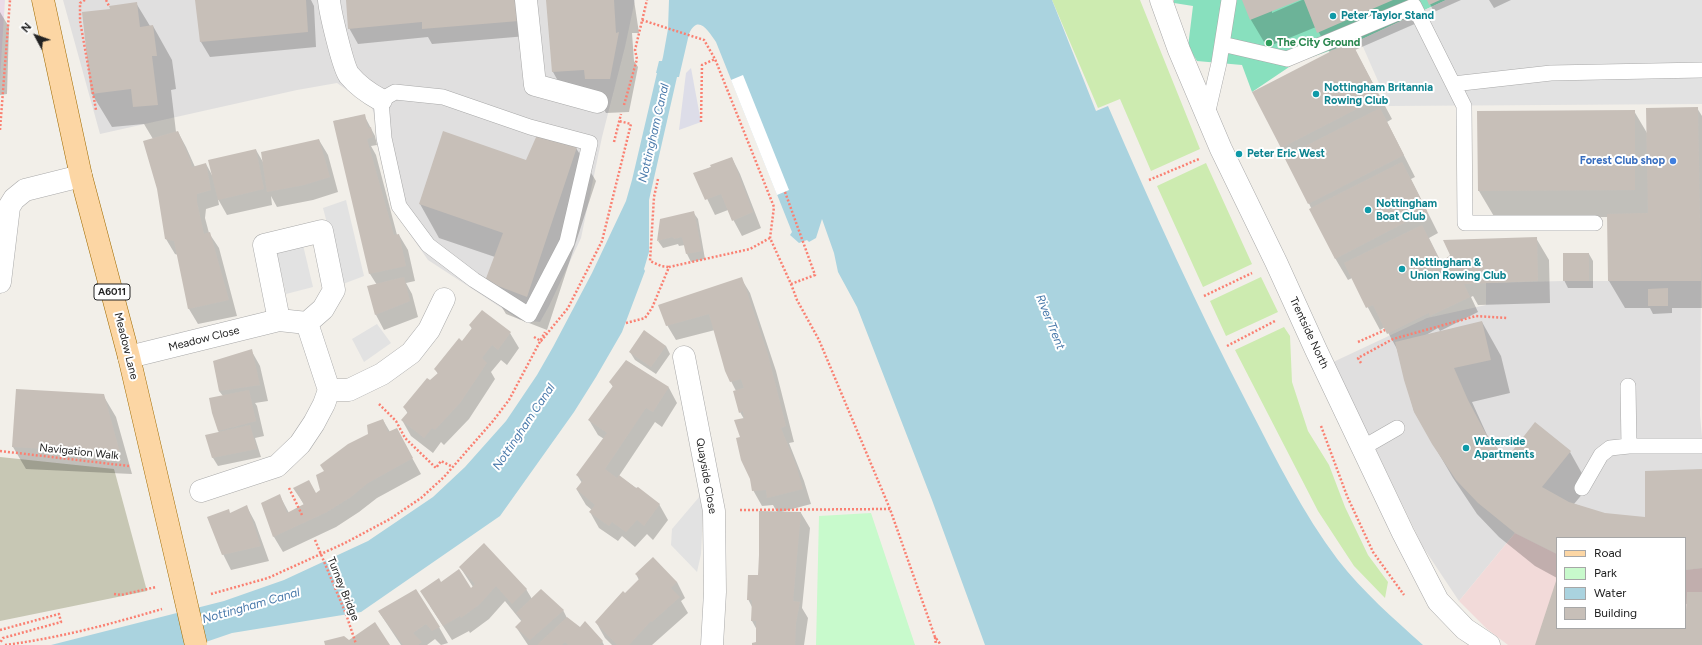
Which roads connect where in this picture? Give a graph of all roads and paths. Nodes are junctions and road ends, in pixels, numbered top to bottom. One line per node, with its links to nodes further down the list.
1 (10, 0): 22 (path)
2 (43, 0): 24 (main road, Meadow Lane / A6011)
3 (85, 0): 18 (path)
4 (106, 0): 11 (path)
5 (330, 0): 16 (street)
6 (526, 0): 17 (street)
7 (647, 0): 13 (path)
8 (1161, 0): 19 (street, Trentside North)
9 (1228, 0): 12 (lane)
10 (1413, 3): 12 (lane); 15 (lane)
11 (110, 6)
12 (1222, 44): 19 (lane)
13 (715, 59): 21 (path); 29 (path)
14 (1702, 70): 15 (lane)
15 (1453, 84): 28 (lane)
16 (381, 100): 16 (lane)
17 (597, 102)
18 (96, 110)
19 (1207, 115): 23 (street, Trentside North)
20 (619, 121): 42 (path)
21 (701, 122)
22 (0, 130)
23 (1221, 149): 26 (path); 30 (street, Trentside North)
24 (81, 176): 32 (street); 45 (main road, Meadow Lane / A6011)
25 (658, 179): 31 (path)
26 (1149, 180)
27 (785, 192): 33 (path)
28 (1595, 224)
29 (770, 238): 31 (path); 33 (path)
30 (1276, 262): 34 (path); 36 (street, Trentside North)
31 (669, 267): 40 (path)
32 (0, 282)
33 (791, 284): 59 (path)
34 (1204, 296)
35 (444, 299): 48 (street)
36 (1298, 309): 44 (path); 54 (street, Trentside North)
37 (1507, 318): 47 (path)
38 (279, 320): 39 (street, Meadow Close); 39 (street); 45 (street, Meadow Close)
39 (306, 323): 50 (street)
40 (626, 323)
41 (1385, 330): 43 (path)
42 (540, 341)
43 (1358, 342)
44 (1227, 346)
45 (129, 357): 56 (main road, Meadow Lane / A6011)
46 (684, 357): 60 (street, Quayside Close)
47 (1361, 363)
48 (360, 385): 50 (street); 64 (path)
49 (1628, 386): 52 (lane)
50 (329, 390): 58 (street)
51 (1397, 428): 54 (lane)
52 (1629, 446): 53 (lane); 57 (lane)
53 (1702, 446)
54 (1364, 447): 75 (street, Trentside North)
55 (0, 451): 56 (path, Navigation Walk)
56 (156, 469): 71 (main road, Meadow Lane / A6011, bridge)
57 (1582, 488)
58 (201, 490)
59 (890, 509): 60 (path); 67 (path)
60 (714, 511): 72 (street, Quayside Close)
61 (315, 540): 69 (path, Turney Bridge, bridge)
62 (146, 590): 63 (path)
63 (114, 594)
64 (208, 595)
65 (163, 608): 70 (path)
66 (0, 630): 68 (path)
67 (935, 637): 73 (path); 74 (path)
68 (0, 643)
69 (356, 644)
70 (5, 645)
71 (196, 645)
72 (712, 645)
73 (936, 645)
74 (941, 645)
75 (1488, 645)

